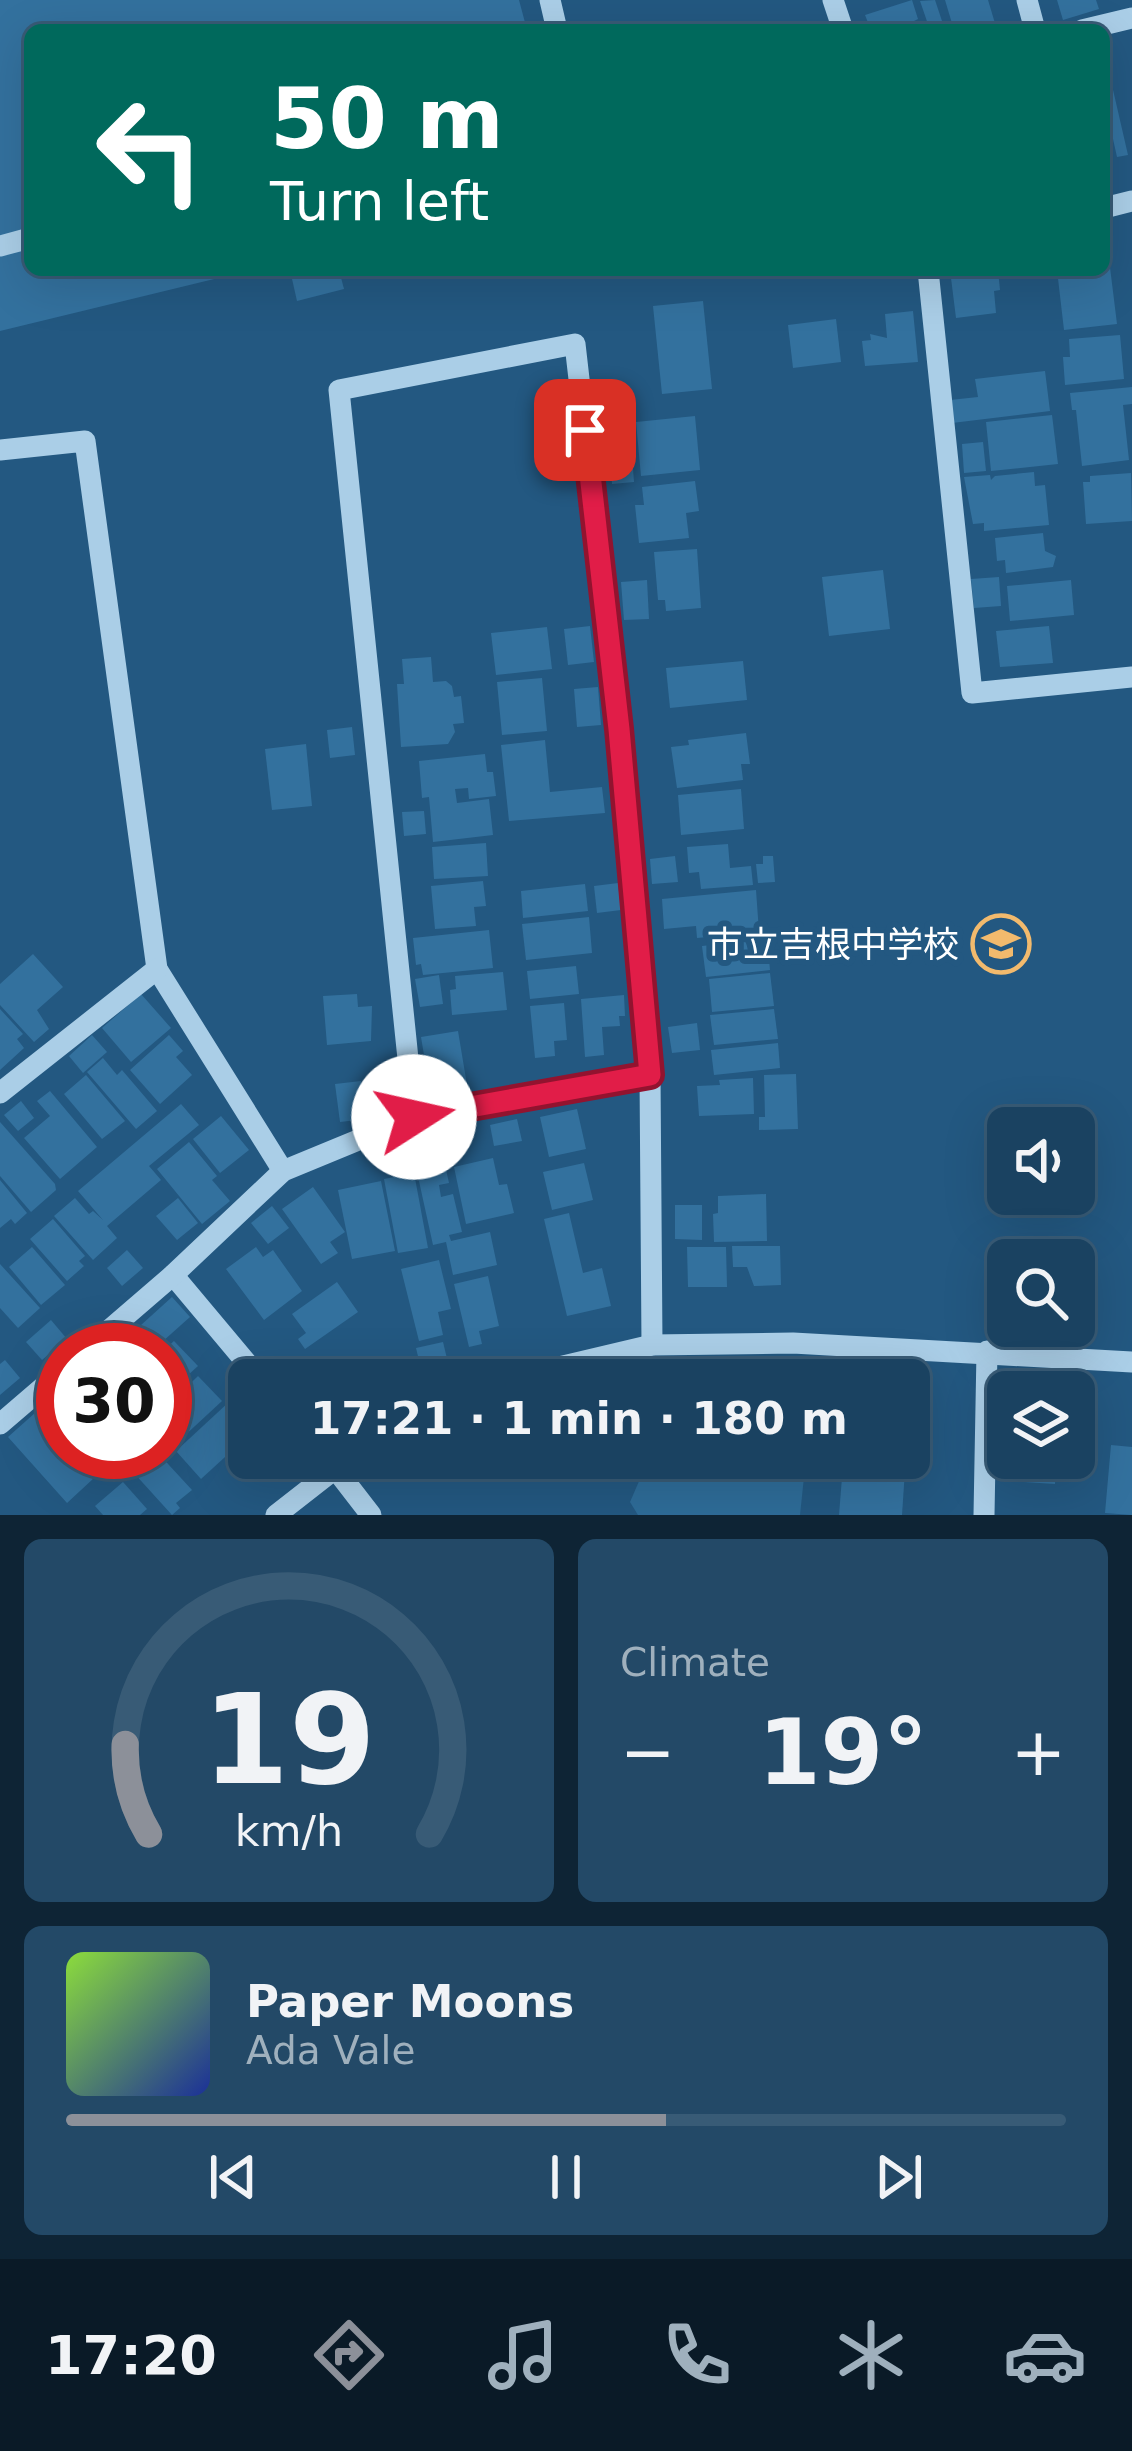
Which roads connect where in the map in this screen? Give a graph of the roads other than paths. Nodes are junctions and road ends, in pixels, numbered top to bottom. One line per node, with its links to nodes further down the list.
1 (929, 276): 3 (street)
2 (0, 450): 4 (street)
3 (1132, 677)
4 (158, 969): 6 (street); 8 (street)
5 (650, 1075): 7 (street); 7 (street); 11 (street)
6 (0, 1094)
7 (414, 1117): 8 (street)
8 (283, 1171): 9 (street)
9 (173, 1275): 10 (street); 13 (street)
10 (117, 1323)
11 (652, 1346): 12 (street); 14 (street)
12 (987, 1352): 15 (street); 22 (street)
13 (243, 1359)
14 (596, 1359)
15 (1132, 1361)
16 (36, 1393): 17 (street)
17 (0, 1424)
18 (316, 1479): 20 (street)
19 (348, 1479): 21 (street)
20 (277, 1515)
21 (371, 1515)
22 (984, 1515)

